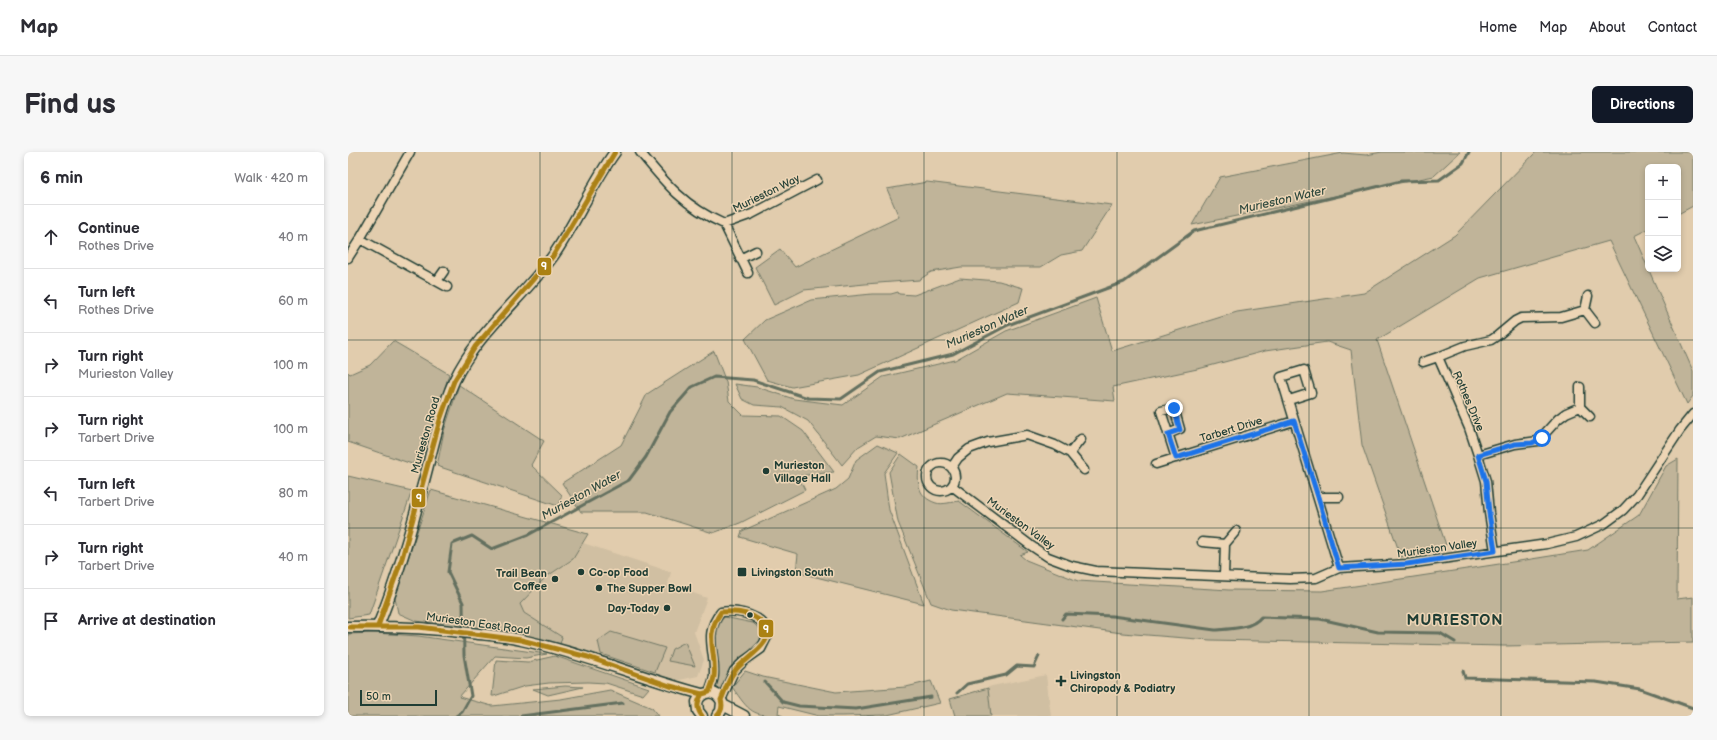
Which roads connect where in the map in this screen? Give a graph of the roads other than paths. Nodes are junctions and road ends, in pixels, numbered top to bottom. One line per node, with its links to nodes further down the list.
1 (410, 152): 6 (street)
2 (615, 152): 42 (street, Murieston Road)
3 (640, 152): 5 (street, Murieston Way)
4 (817, 180): 5 (street, Murieston Way)
5 (724, 224): 9 (street, Murieston Way)
6 (360, 239): 8 (street); 12 (street)
7 (756, 251): 9 (street)
8 (348, 258)
9 (740, 259): 11 (street, Murieston Way)
10 (444, 271): 12 (street)
11 (748, 273)
12 (437, 281): 13 (street)
13 (447, 287)
14 (1588, 296): 15 (street)
15 (1584, 310): 16 (street); 17 (street)
16 (1595, 323)
17 (1438, 357): 18 (street); 28 (street, Rothes Drive)
18 (1423, 362)
19 (1580, 387): 21 (street)
20 (1289, 400): 24 (street)
21 (1580, 407): 23 (street); 28 (street)
22 (1693, 414): 39 (street, Murieston Valley)
23 (1590, 417)
24 (1294, 421): 29 (street, Tarbert Drive); 34 (street)
25 (1168, 434): 29 (street)
26 (1081, 439): 27 (street)
27 (1070, 453): 31 (street); 32 (street)
28 (1478, 455): 39 (street, Rothes Drive)
29 (1176, 458): 30 (street, Tarbert Drive)
30 (1156, 464)
31 (952, 468): 33 (street); 33 (street)
32 (1084, 470)
33 (952, 486): 41 (street, Murieston Valley)
34 (1318, 497): 35 (street); 40 (street)
35 (1339, 497)
36 (1236, 531): 38 (street)
37 (1202, 542): 38 (street)
38 (1225, 544): 41 (street)
39 (1495, 551): 40 (street, Murieston Valley)
40 (1339, 568): 41 (street, Murieston Valley)
41 (1224, 576)
42 (378, 626): 43 (street, Murieston East Road); 44 (street, Murieston East Road)
43 (348, 627)
44 (702, 696): 45 (street, Murieston East Road); 45 (street); 46 (street)
45 (721, 710): 47 (street, Murieston East Road)
46 (701, 716)
47 (744, 716)

